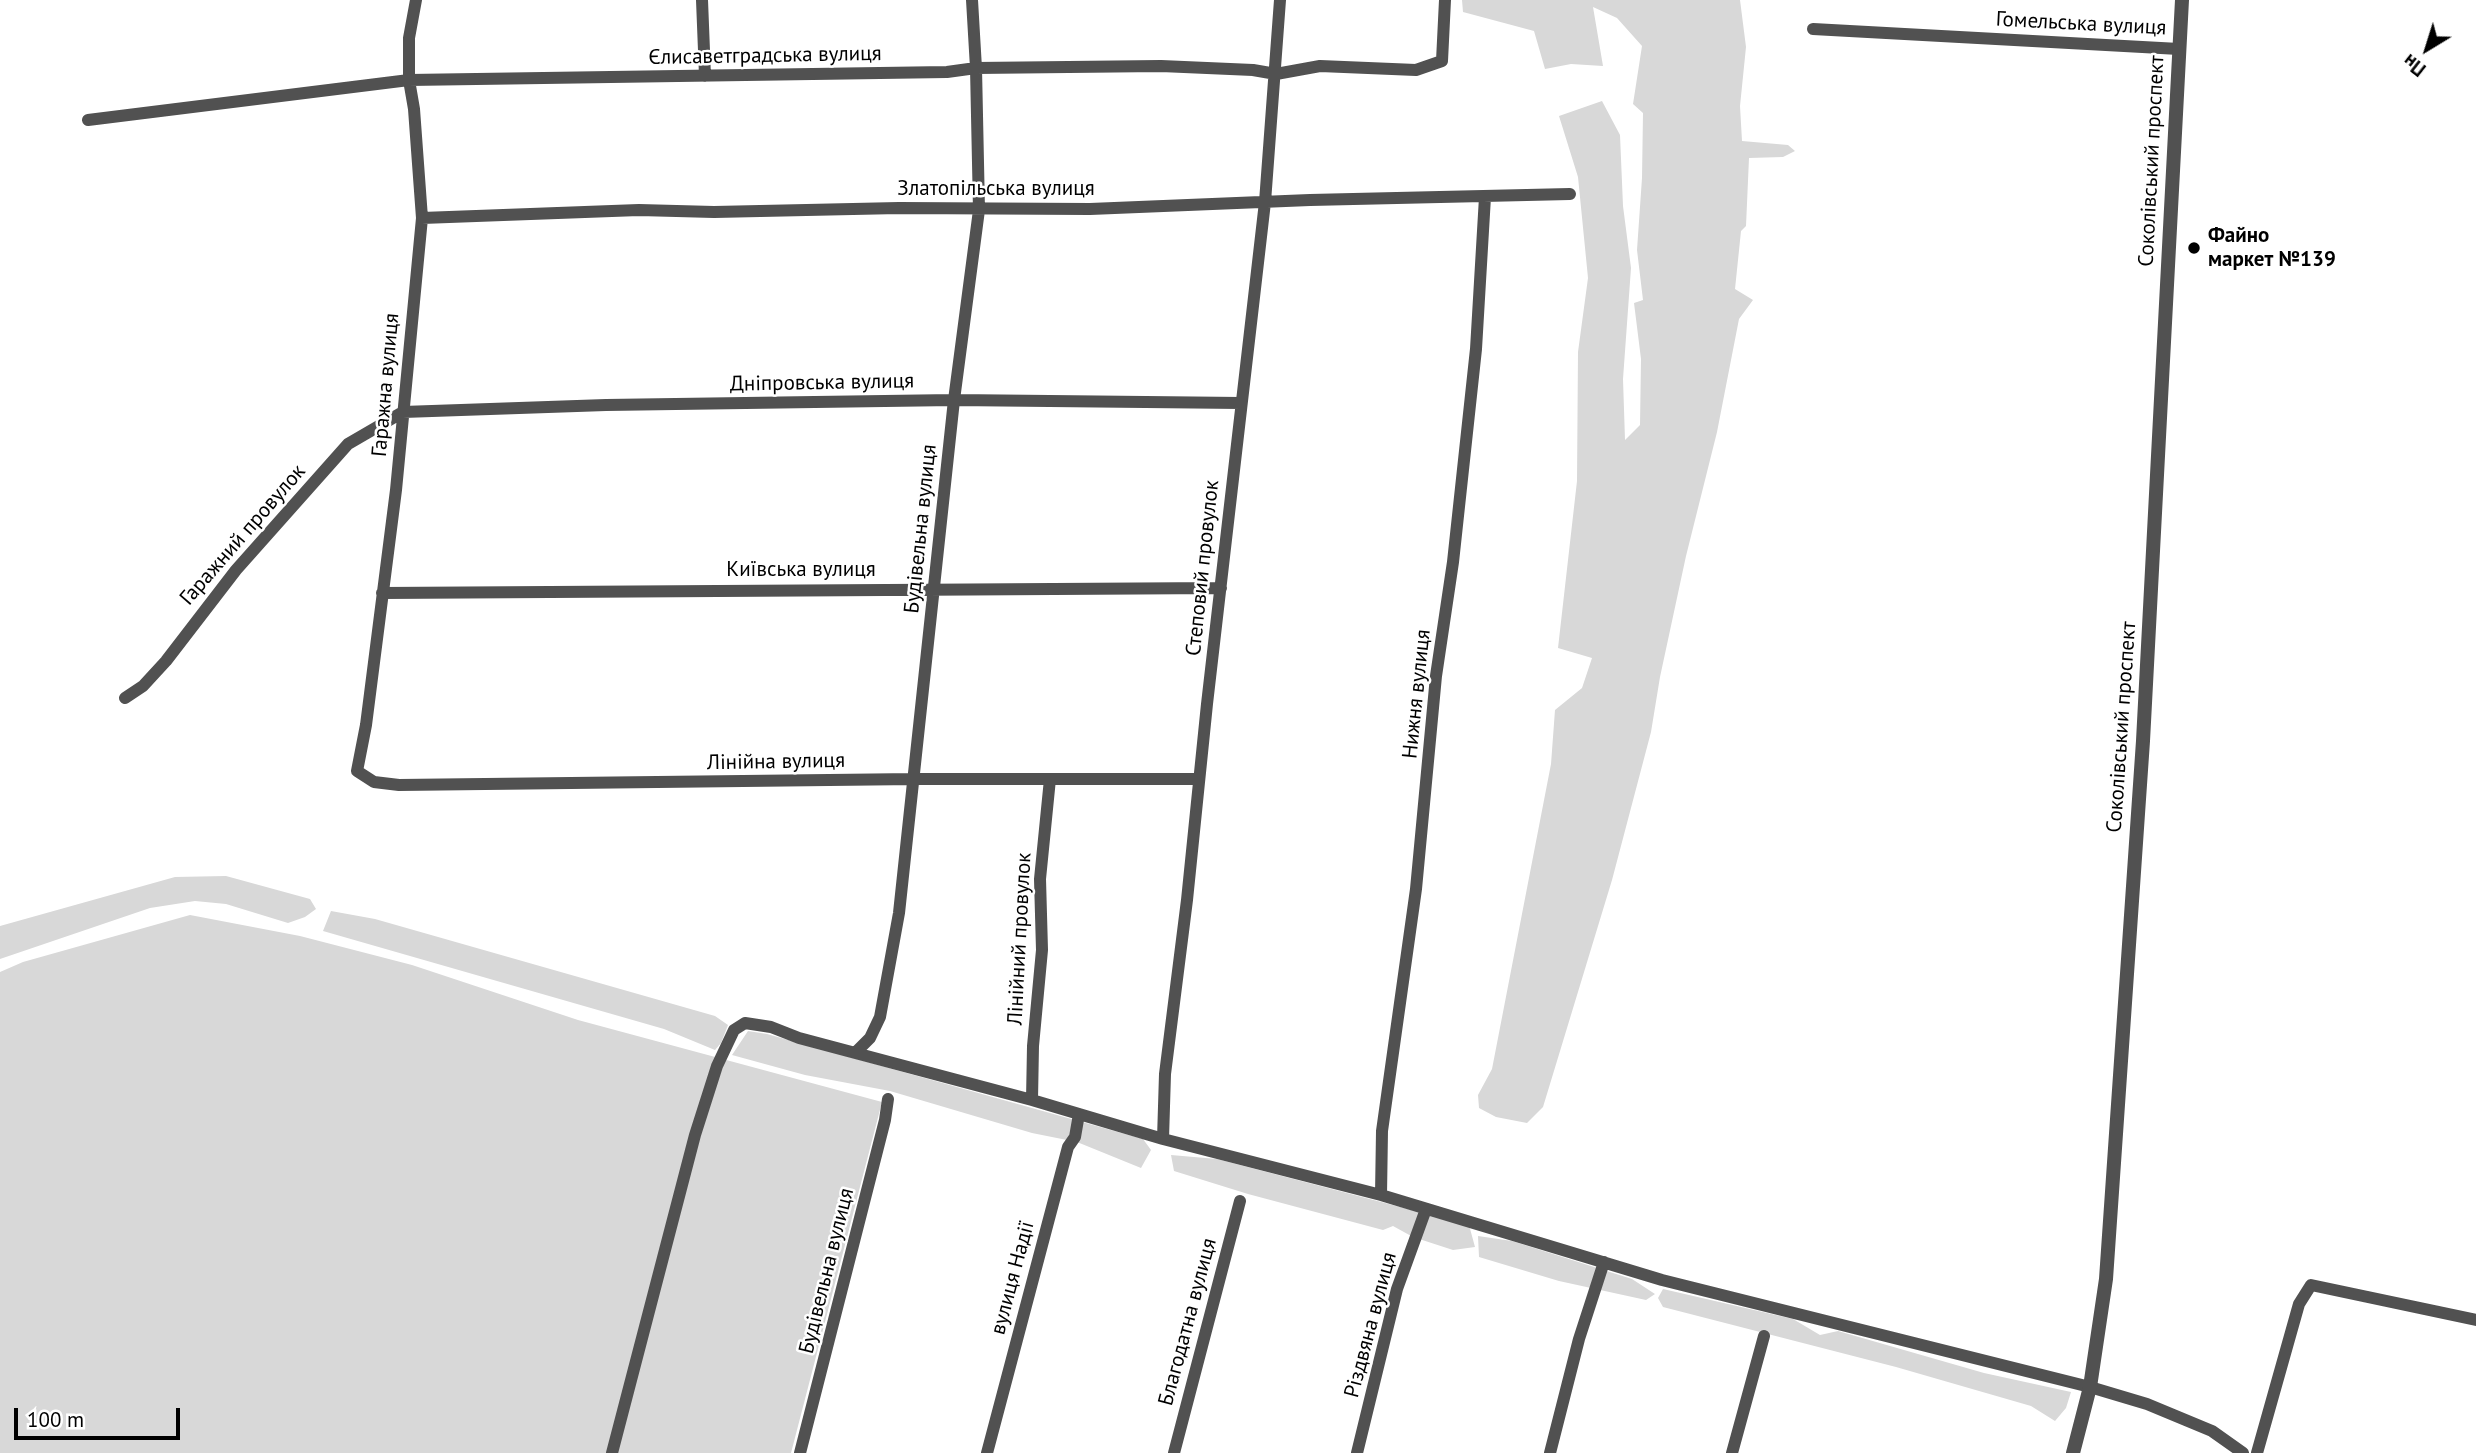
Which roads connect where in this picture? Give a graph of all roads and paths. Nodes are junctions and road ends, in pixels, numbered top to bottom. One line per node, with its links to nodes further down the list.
1 (415, 0): 12 (street, Гаражна вулиця)
2 (702, 0): 11 (street)
3 (972, 0): 9 (street, Будівельна вулиця)
4 (1280, 0): 10 (street, Степовий провулок)
5 (1446, 0): 10 (street, Єлисаветградська вулиця)
6 (2182, 0): 8 (street, Соколівський проспект)
7 (1813, 29): 8 (street, Гомельська вулиця)
8 (2179, 49): 41 (street, Соколівський проспект)
9 (976, 68): 10 (street, Єлисаветградська вулиця); 11 (street, Єлисаветградська вулиця); 17 (street, Будівельна вулиця)
10 (1276, 74): 16 (street, Степовий провулок)
11 (705, 76): 12 (street, Єлисаветградська вулиця)
12 (408, 80): 13 (street, Єлисаветградська вулиця); 18 (street, Гаражна вулиця)
13 (88, 120)
14 (1570, 194): 15 (street, Златопільська вулиця)
15 (1485, 197): 16 (street, Златопільська вулиця); 35 (street, Нижня вулиця)
16 (1265, 202): 17 (street, Златопільська вулиця); 20 (street, Степовий провулок)
17 (979, 210): 18 (street, Златопільська вулиця); 19 (street, Будівельна вулиця)
18 (422, 218): 21 (street, Гаражна вулиця)
19 (954, 400): 20 (street, Дніпровська вулиця); 21 (street, Дніпровська вулиця); 23 (street, Будівельна вулиця)
20 (1241, 403): 22 (street, Степовий провулок)
21 (403, 412): 24 (street, Гаражна вулиця); 25 (street, Гаражний провулок)
22 (1221, 588): 23 (street, Київська вулиця); 29 (street, Степовий провулок)
23 (934, 589): 24 (street, Київська вулиця); 27 (street, Будівельна вулиця)
24 (382, 593): 26 (street, Гаражна вулиця)
25 (125, 698)
26 (357, 771): 27 (street, Лінійна вулиця)
27 (915, 779): 28 (street, Лінійна вулиця); 30 (street, Будівельна вулиця)
28 (1050, 779): 29 (street, Лінійна вулиця); 32 (street, Лінійний провулок)
29 (1199, 779): 34 (street, Степовий провулок)
30 (856, 1052): 32 (street); 42 (street)
31 (888, 1099): 43 (street, Будівельна вулиця)
32 (1032, 1100): 33 (street)
33 (1079, 1114): 34 (street); 44 (street, вулиця Надії)
34 (1163, 1139): 35 (street)
35 (1381, 1195): 37 (street)
36 (1240, 1201): 45 (street, Благодатна вулиця)
37 (1426, 1209): 38 (street); 46 (street, Різдвяна вулиця)
38 (1604, 1262): 41 (street); 47 (street)
39 (2476, 1320): 51 (street)
40 (1764, 1336): 48 (street)
41 (2090, 1387): 49 (street, Соколівський проспект); 50 (street)
42 (612, 1453)
43 (800, 1453)
44 (987, 1453)
45 (1174, 1453)
46 (1357, 1453)
47 (1550, 1453)
48 (1732, 1453)
49 (2073, 1453)
50 (2243, 1453)
51 (2257, 1453)

